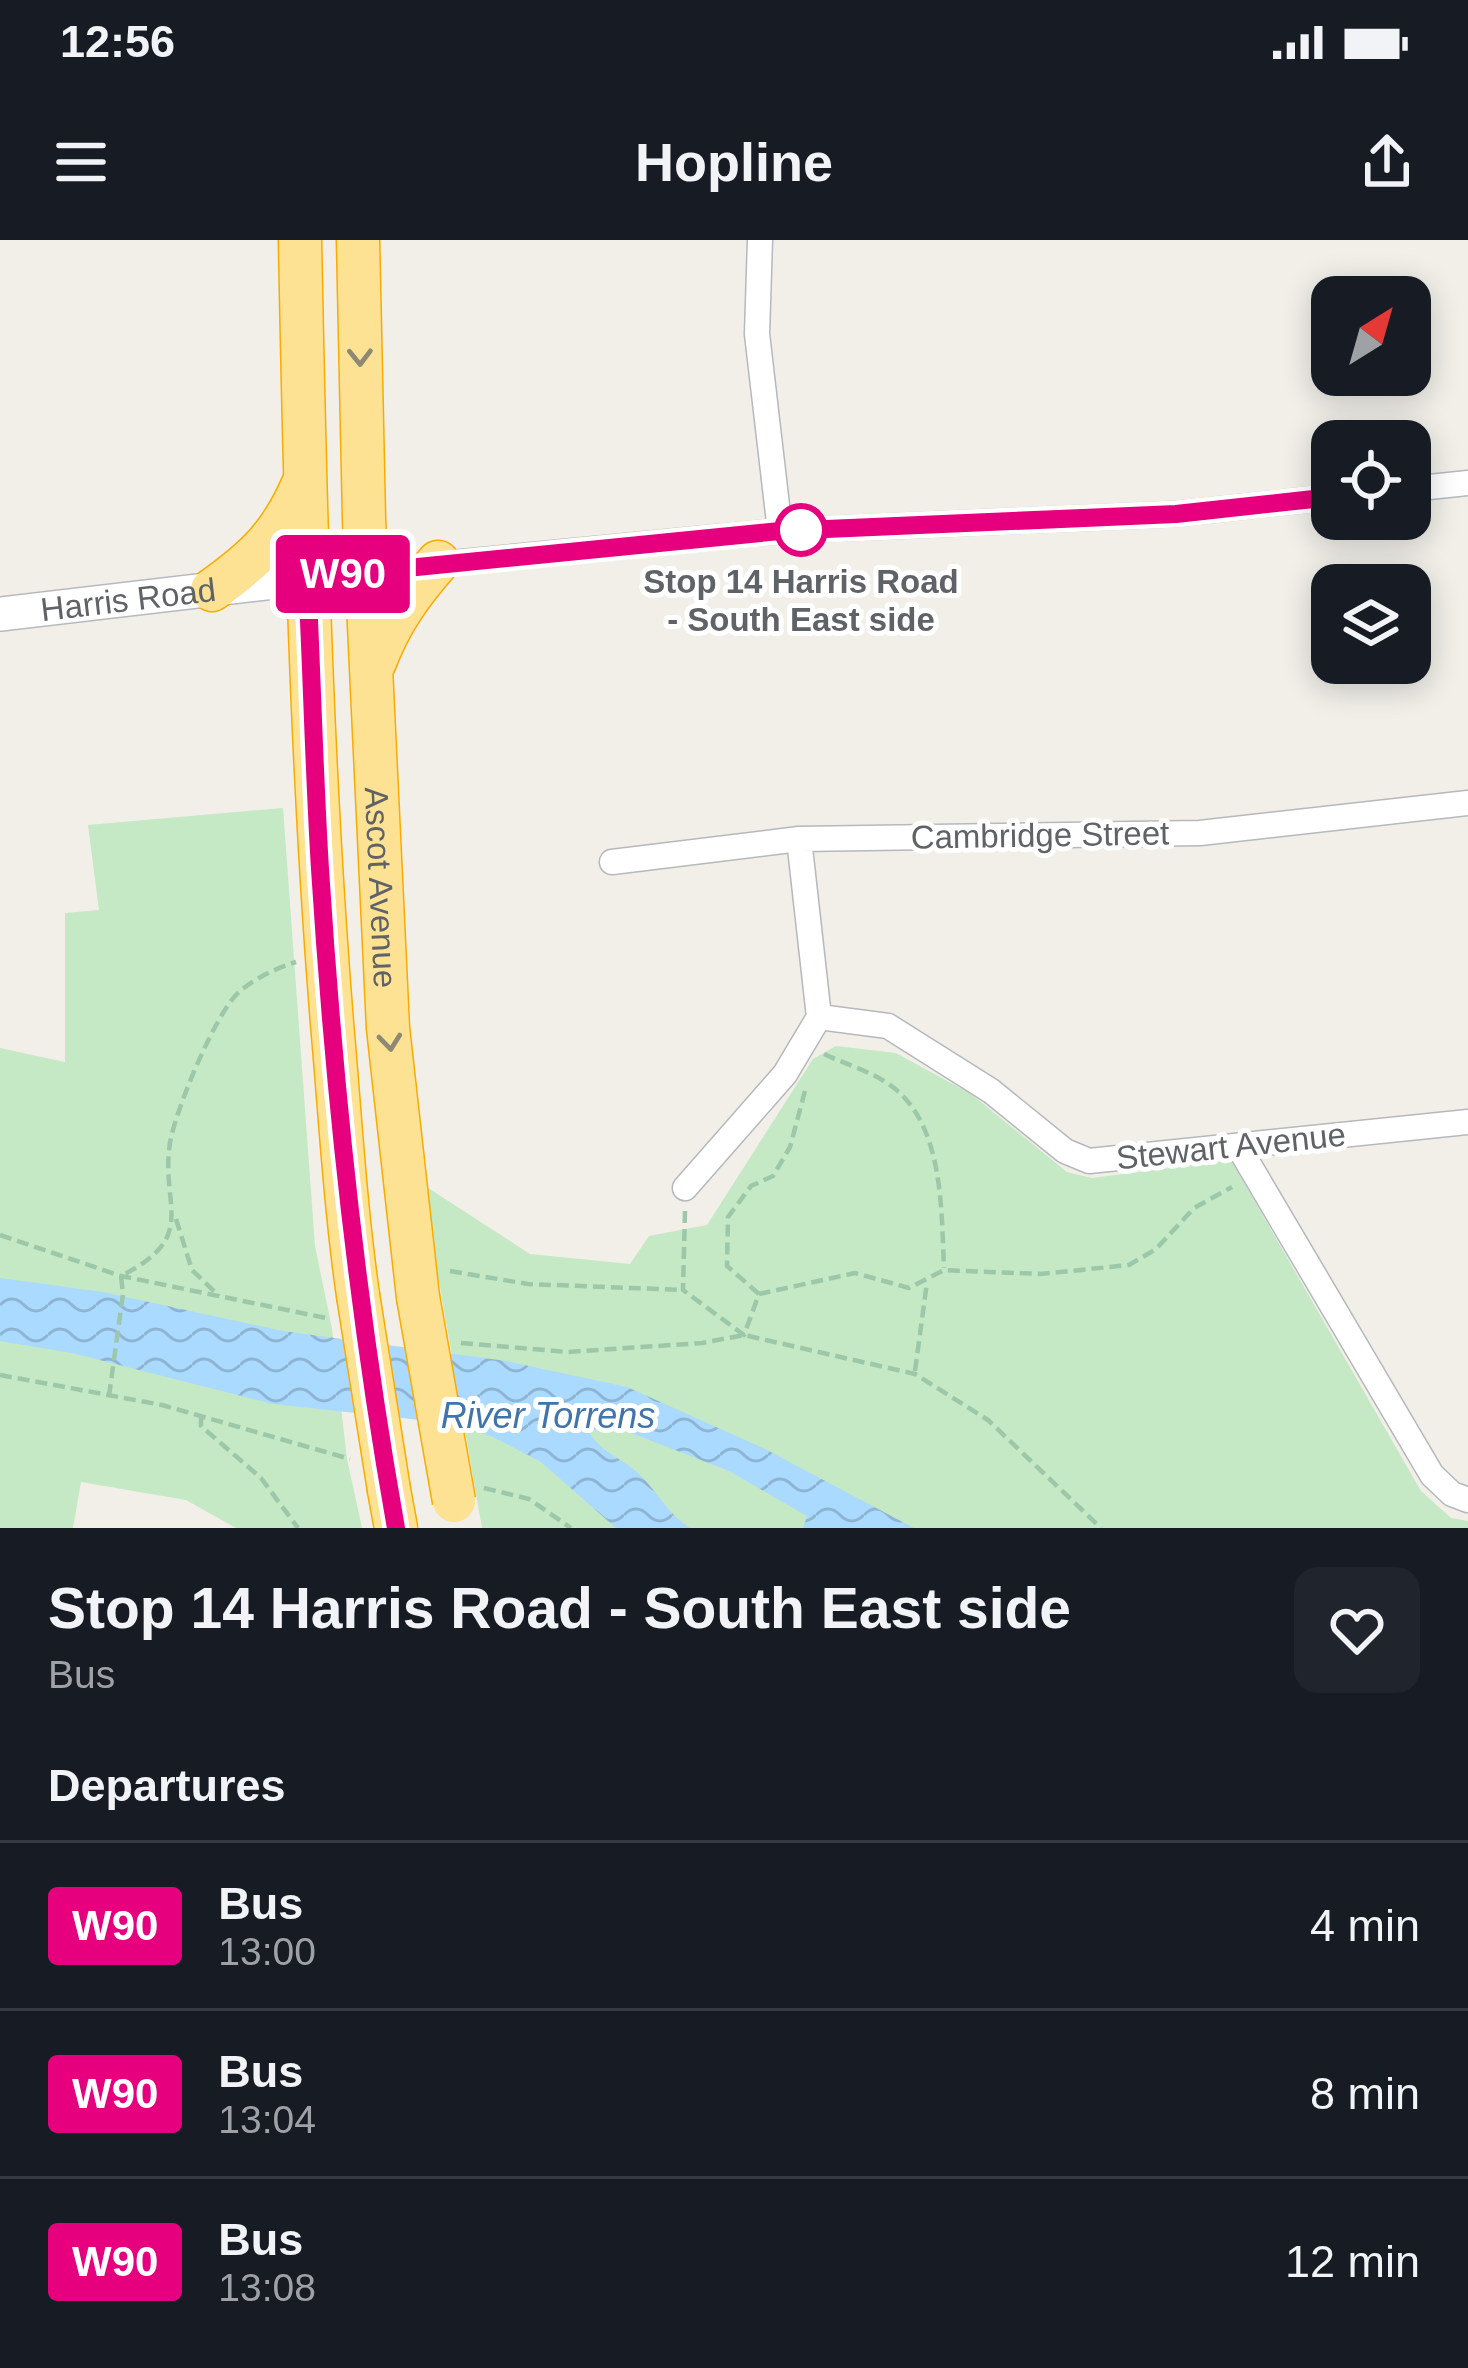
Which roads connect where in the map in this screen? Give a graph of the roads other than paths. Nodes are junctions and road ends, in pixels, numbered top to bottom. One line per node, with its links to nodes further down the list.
1 (301, 240): 4 (highway, Ascot Avenue)
2 (358, 240): 10 (highway, Ascot Avenue, one-way to 10)
3 (760, 240): 8 (street)
4 (304, 482): 11 (highway, Ascot Avenue); 12 (highway)
5 (1468, 483): 6 (street)
6 (1431, 487)
7 (1311, 499): 8 (street, Harris Road)
8 (780, 531): 9 (street, Harris Road)
9 (438, 562): 10 (street, Harris Road); 14 (highway)
10 (368, 571): 11 (street, Harris Road); 14 (highway, Ascot Avenue)
11 (307, 578): 12 (street, Harris Road); 24 (highway, Ascot Avenue, bridge)
12 (212, 590): 13 (street, Harris Road)
13 (0, 614)
14 (371, 674): 23 (highway, Ascot Avenue, one-way to 23, bridge)
15 (1468, 803): 16 (street, Cambridge Street)
16 (799, 839): 17 (street, Cambridge Street); 18 (street)
17 (612, 862)
18 (819, 1017): 20 (street, Stewart Avenue); 21 (street)
19 (1468, 1122): 20 (street, Stewart Avenue)
20 (1238, 1146): 22 (street)
21 (685, 1188)
22 (1468, 1500)
23 (462, 1505)
24 (393, 1509)

